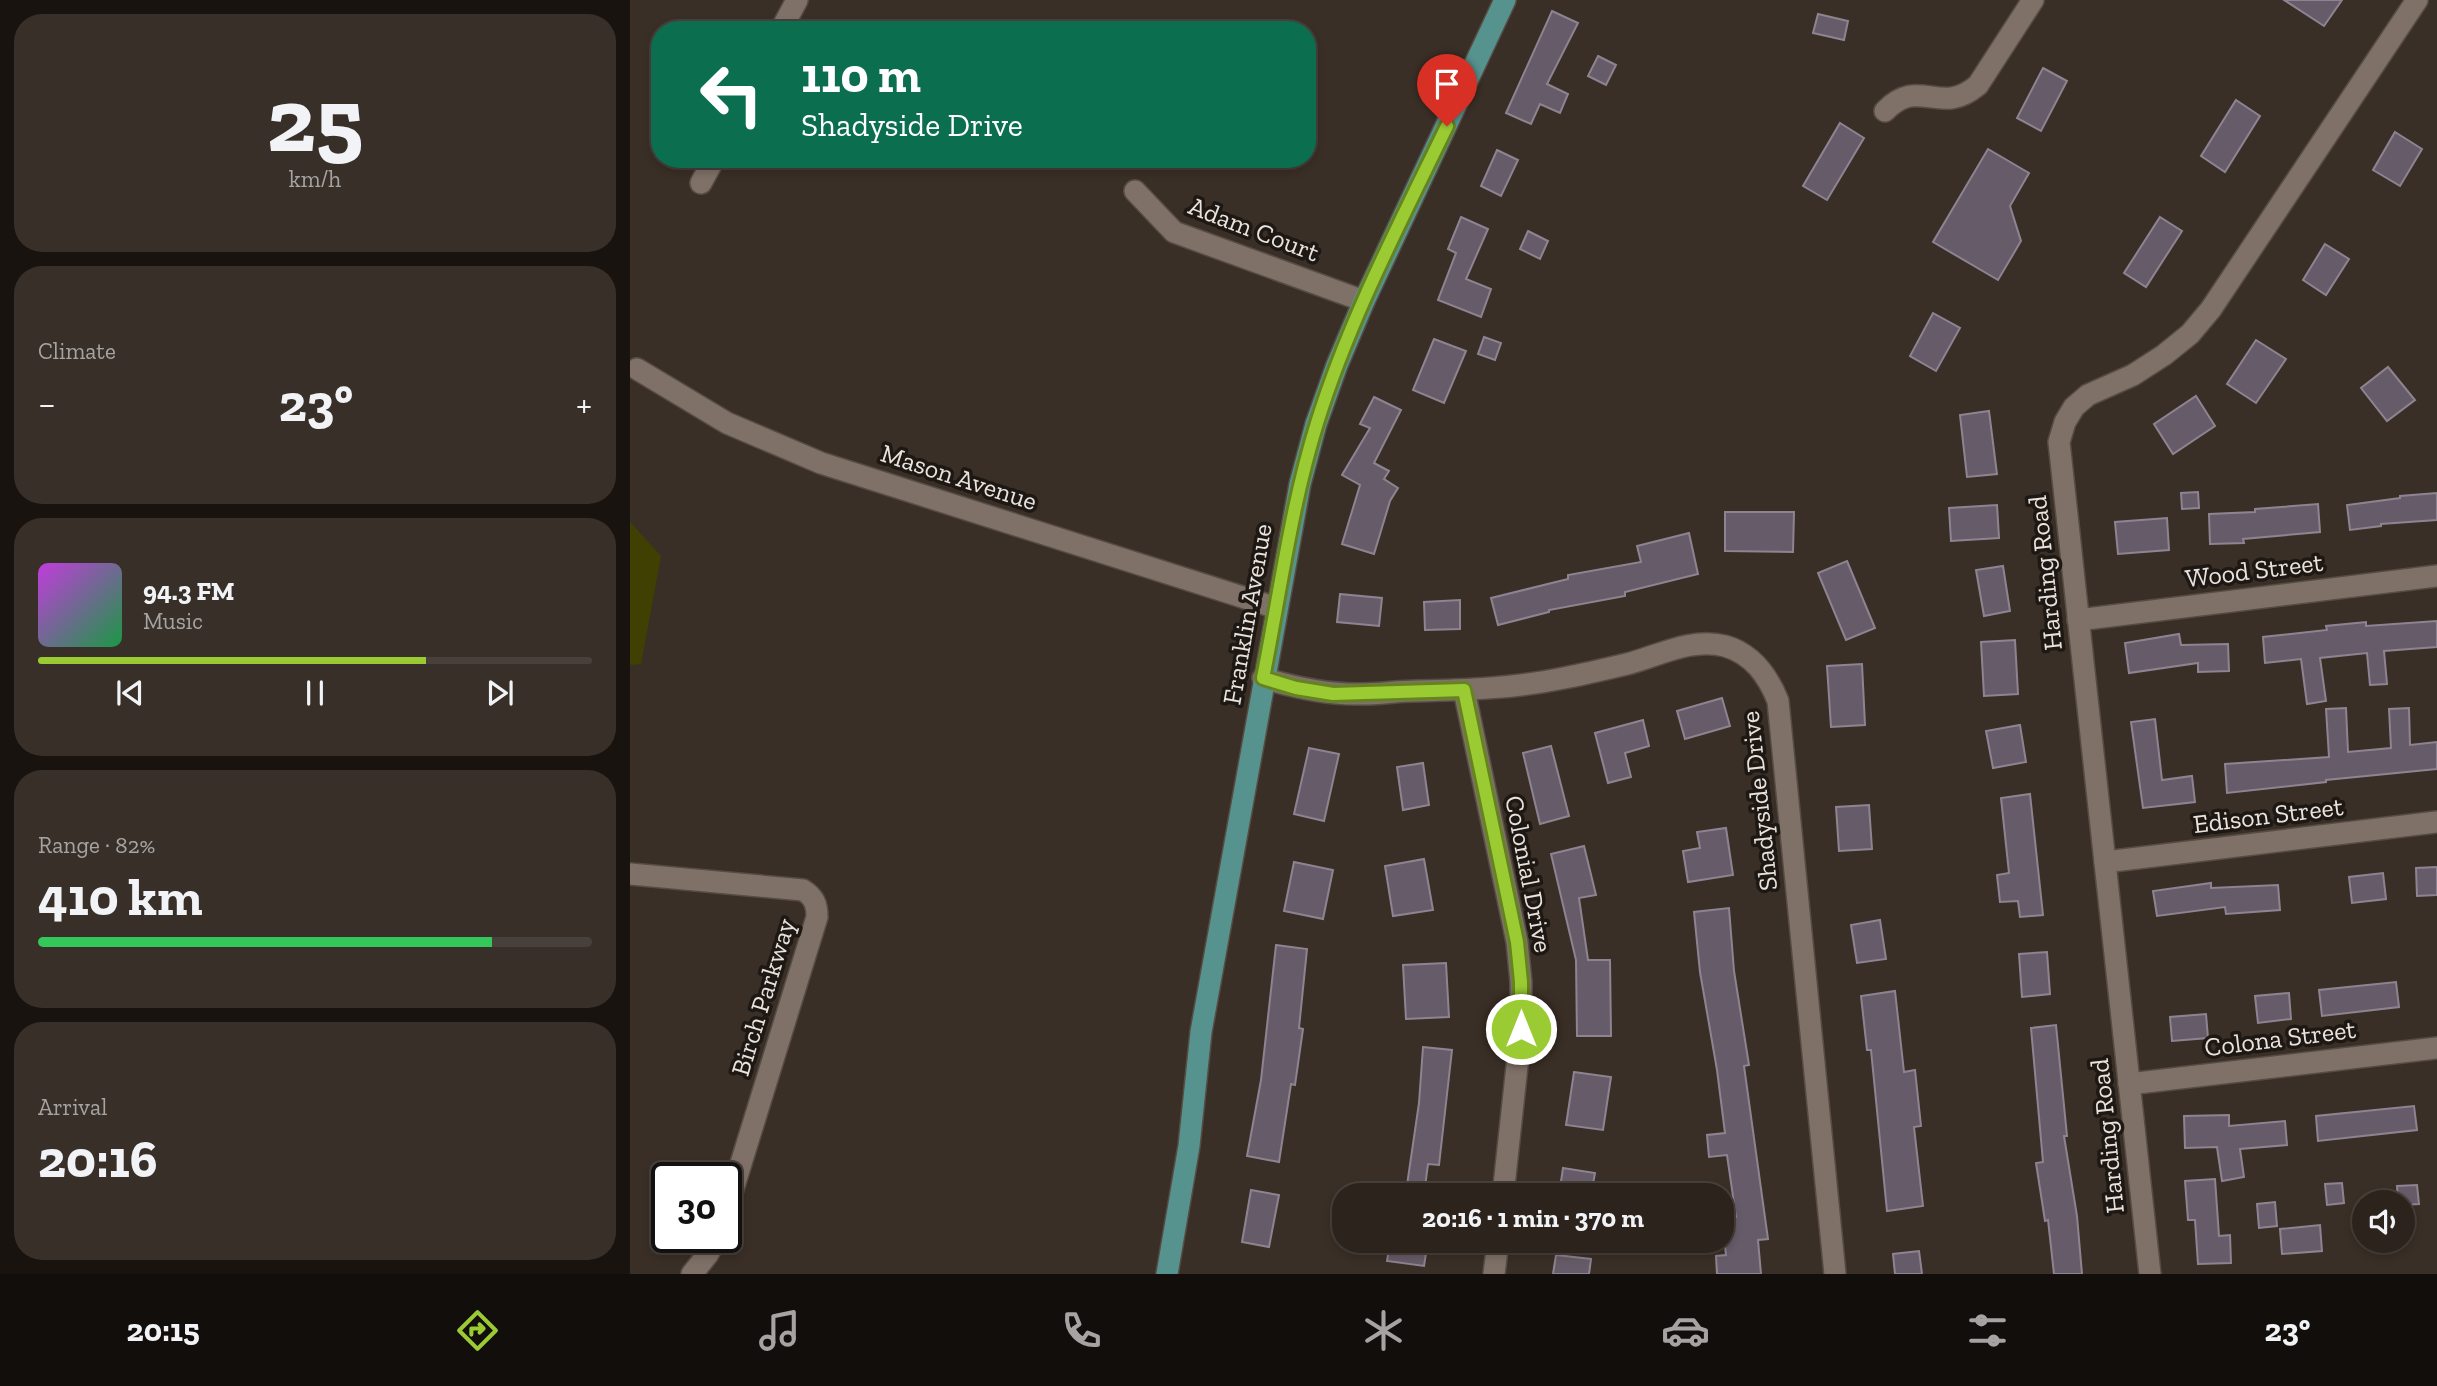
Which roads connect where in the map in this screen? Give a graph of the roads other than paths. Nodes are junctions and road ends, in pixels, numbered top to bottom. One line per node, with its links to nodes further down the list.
1 (797, 0): 5 (street)
2 (1505, 0): 10 (main road, Franklin Avenue)
3 (2034, 0): 6 (street)
4 (2417, 0): 14 (street, Harding Road)
5 (786, 21)
6 (1885, 111)
7 (709, 168): 8 (street)
8 (701, 183)
9 (1135, 191): 10 (street, Adam Court)
10 (1364, 301): 13 (main road, Franklin Avenue)
11 (637, 369): 13 (street, Mason Avenue)
12 (2437, 576): 14 (street, Wood Street)
13 (1277, 608): 15 (main road, Franklin Avenue)
14 (2078, 620): 18 (street, Harding Road)
15 (1263, 678): 16 (street, Shadyside Drive); 27 (main road, Franklin Avenue)
16 (1464, 690): 23 (street, Colonial Drive); 29 (street, Shadyside Drive)
17 (2437, 822): 18 (street, Edison Street)
18 (2105, 862): 21 (street, Harding Road)
19 (630, 874): 22 (street, Birch Parkway)
20 (2437, 1048): 21 (street, Colona Street)
21 (2129, 1084): 30 (street, Harding Road)
22 (741, 1162)
23 (1504, 1183)
24 (709, 1253): 26 (street)
25 (1496, 1253): 28 (street)
26 (692, 1274)
27 (1167, 1274)
28 (1494, 1274)
29 (1835, 1274)
30 (2150, 1274)

